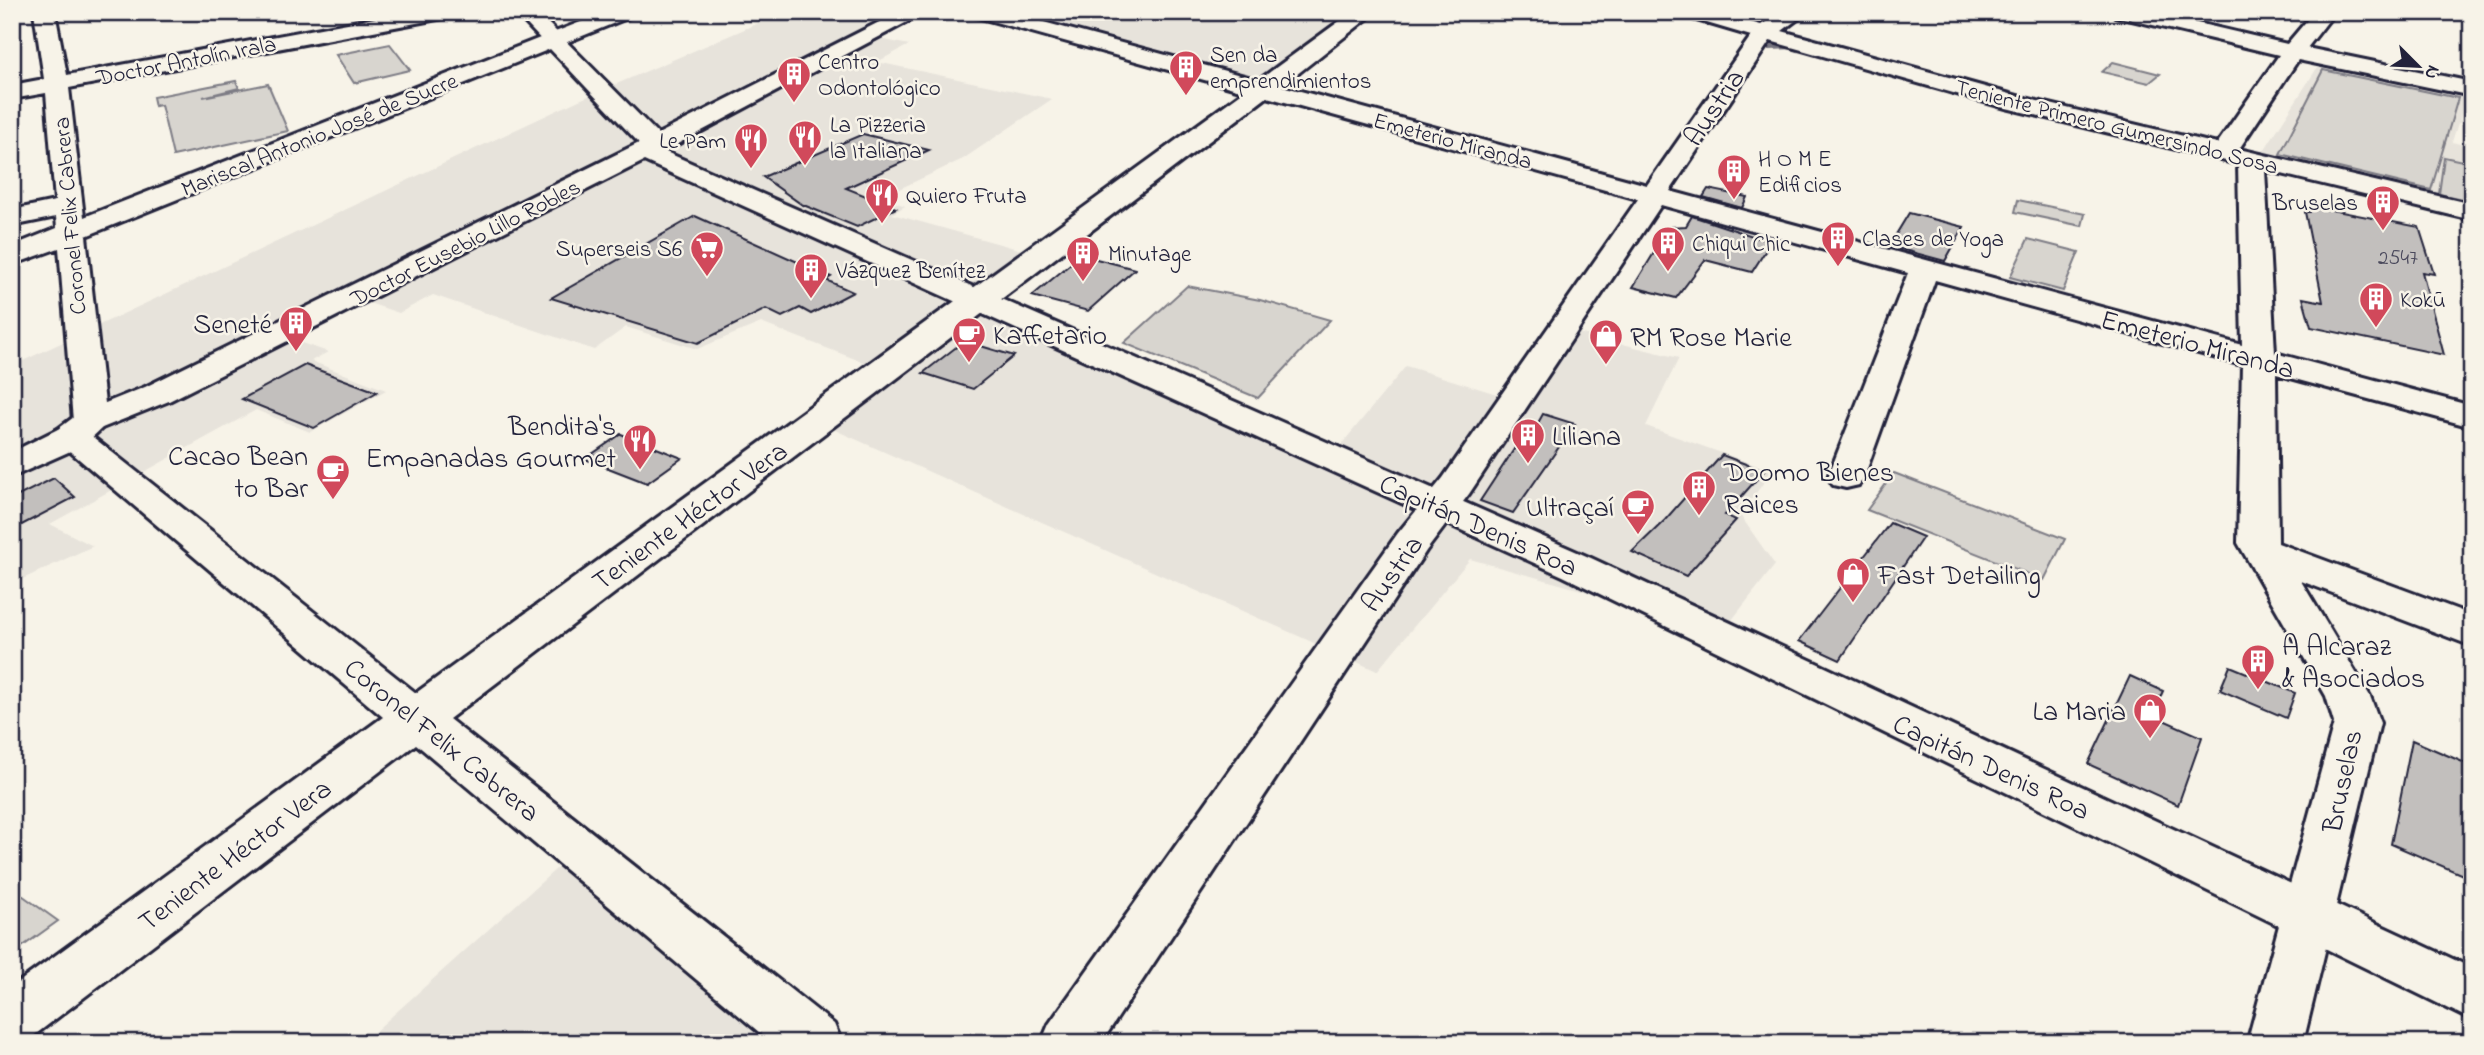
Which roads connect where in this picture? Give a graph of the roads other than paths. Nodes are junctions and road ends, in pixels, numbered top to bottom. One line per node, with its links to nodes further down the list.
1 (44, 12): 15 (street, Coronel Felix Cabrera)
2 (443, 12): 15 (street, Doctor Antolín Irala)
3 (526, 12): 13 (street, Capitán Denis Roa)
4 (625, 12): 13 (street, Mariscal Antonio José de Sucre)
5 (916, 12): 19 (street, Doctor Eusebio Lillo Robles)
6 (981, 12): 16 (street, Emeterio Miranda)
7 (1366, 12): 16 (street, Teniente Héctor Vera)
8 (1690, 12): 12 (street, Teniente Primero Gumersindo Sosa)
9 (1797, 12): 12 (street, Austria)
10 (2123, 12): 14 (street)
11 (2325, 12): 14 (street)
12 (1764, 33): 20 (street, Teniente Primero Gumersindo Sosa); 21 (street, Austria)
13 (554, 39): 19 (street, Capitán Denis Roa); 24 (street, Mariscal Antonio José de Sucre)
14 (2292, 52): 17 (street); 20 (street)
15 (57, 84): 18 (street, Doctor Antolín Irala); 24 (street, Coronel Felix Cabrera)
16 (1263, 89): 21 (street, Emeterio Miranda); 27 (street, Teniente Héctor Vera)
17 (2472, 89)
18 (12, 92)
19 (652, 147): 27 (street, Capitán Denis Roa); 30 (street, Doctor Eusebio Lillo Robles)
20 (2237, 158): 22 (street, Teniente Primero Gumersindo Sosa); 28 (street, Bruselas)
21 (1653, 194): 26 (street, Emeterio Miranda); 33 (street, Austria)
22 (2472, 212)
23 (12, 218): 24 (street)
24 (69, 219): 25 (street, Mariscal Antonio José de Sucre); 30 (street, Coronel Felix Cabrera)
25 (12, 256)
26 (1924, 269): 28 (street, Emeterio Miranda); 32 (street)
27 (977, 303): 33 (street, Capitán Denis Roa); 36 (street, Teniente Héctor Vera)
28 (2259, 360): 29 (street, Emeterio Miranda); 34 (street, Bruselas)
29 (2472, 416)
30 (80, 429): 31 (street, Doctor Eusebio Lillo Robles); 36 (street, Coronel Felix Cabrera)
31 (12, 466)
32 (1846, 477)
33 (1442, 506): 37 (street, Capitán Denis Roa); 41 (street, Austria)
34 (2262, 552): 35 (street); 37 (street, Bruselas)
35 (2472, 631)
36 (416, 717): 39 (street, Teniente Héctor Vera); 40 (street, Coronel Felix Cabrera)
37 (2309, 916): 38 (street, Capitán Denis Roa); 42 (street, Bruselas)
38 (2472, 995)
39 (12, 1019)
40 (814, 1043)
41 (1069, 1043)
42 (2275, 1043)

